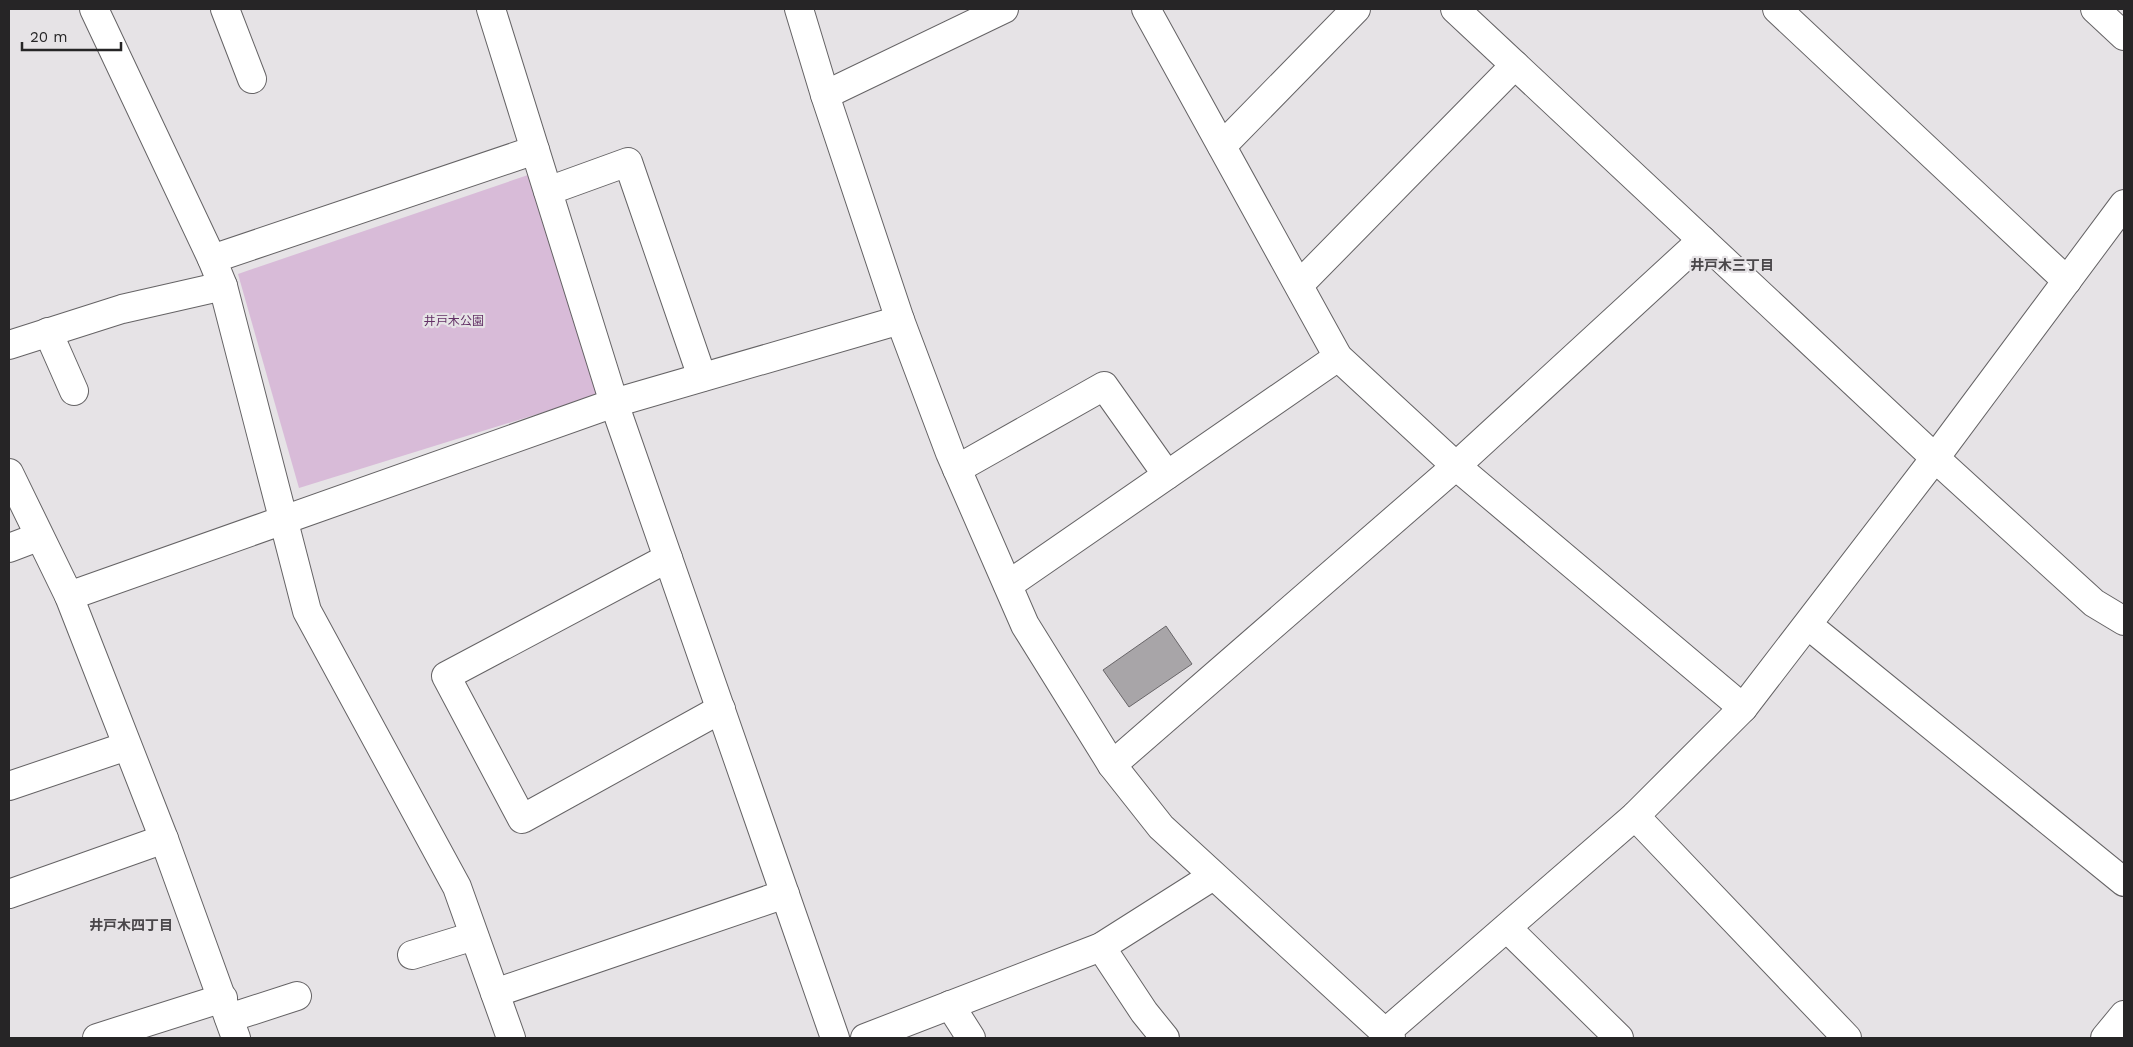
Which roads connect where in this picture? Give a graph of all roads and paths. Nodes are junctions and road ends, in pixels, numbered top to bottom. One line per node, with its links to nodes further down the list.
1 (94, 9): 20 (street)
2 (225, 9): 13 (street)
3 (491, 9): 16 (street)
4 (798, 9): 14 (street)
5 (1004, 9): 14 (street)
6 (1146, 9): 15 (street)
7 (1356, 9): 15 (street)
8 (1455, 9): 12 (street)
9 (1777, 9): 21 (street)
10 (2095, 9): 11 (street)
11 (2124, 36)
12 (1515, 64): 19 (street); 22 (street)
13 (252, 79)
14 (825, 95): 24 (street)
15 (1222, 146): 22 (street)
16 (535, 150): 17 (street); 20 (street)
17 (548, 191): 28 (street); 30 (street)
18 (2124, 204): 21 (street)
19 (1702, 240): 31 (street); 32 (street)
20 (212, 259): 23 (street)
21 (2067, 281): 31 (street)
22 (1299, 285): 27 (street)
23 (223, 286): 25 (street); 36 (street)
24 (900, 320): 28 (street); 33 (street)
25 (48, 332): 26 (street); 29 (street)
26 (9, 345)
27 (1338, 356): 32 (street); 35 (street)
28 (702, 377): 30 (street)
29 (74, 391)
30 (614, 403): 36 (street); 39 (street)
31 (1936, 458): 42 (street); 43 (street)
32 (1456, 466): 44 (street); 47 (street)
33 (957, 469): 35 (street); 40 (street)
34 (9, 473): 37 (street)
35 (1167, 475): 40 (street)
36 (283, 521): 41 (street); 56 (street)
37 (38, 537): 38 (street); 41 (street)
38 (9, 548)
39 (668, 558): 45 (street); 45 (street)
40 (1008, 585): 47 (street)
41 (69, 596): 46 (street)
42 (2124, 621)
43 (1808, 625): 44 (street); 52 (street)
44 (1743, 708): 49 (street)
45 (720, 709): 54 (street)
46 (127, 746): 48 (street); 50 (street)
47 (1112, 765): 51 (street)
48 (9, 786)
49 (1635, 816): 55 (street); 72 (street)
50 (164, 839): 53 (street); 63 (street)
51 (1213, 876): 57 (street); 64 (street)
52 (2124, 882)
53 (9, 894)
54 (785, 894): 59 (street); 67 (street)
55 (1507, 928): 64 (street); 71 (street)
56 (474, 936): 58 (street); 59 (street)
57 (1101, 948): 61 (street); 70 (street)
58 (412, 955)
59 (495, 993): 66 (street)
60 (297, 996): 63 (street)
61 (950, 1005): 68 (street); 69 (street)
62 (2124, 1015): 73 (street)
63 (229, 1018): 65 (street)
64 (1388, 1036)
65 (97, 1038)
66 (511, 1038)
67 (835, 1038)
68 (865, 1038)
69 (971, 1038)
70 (1165, 1038)
71 (1619, 1038)
72 (1847, 1038)
73 (2105, 1038)

